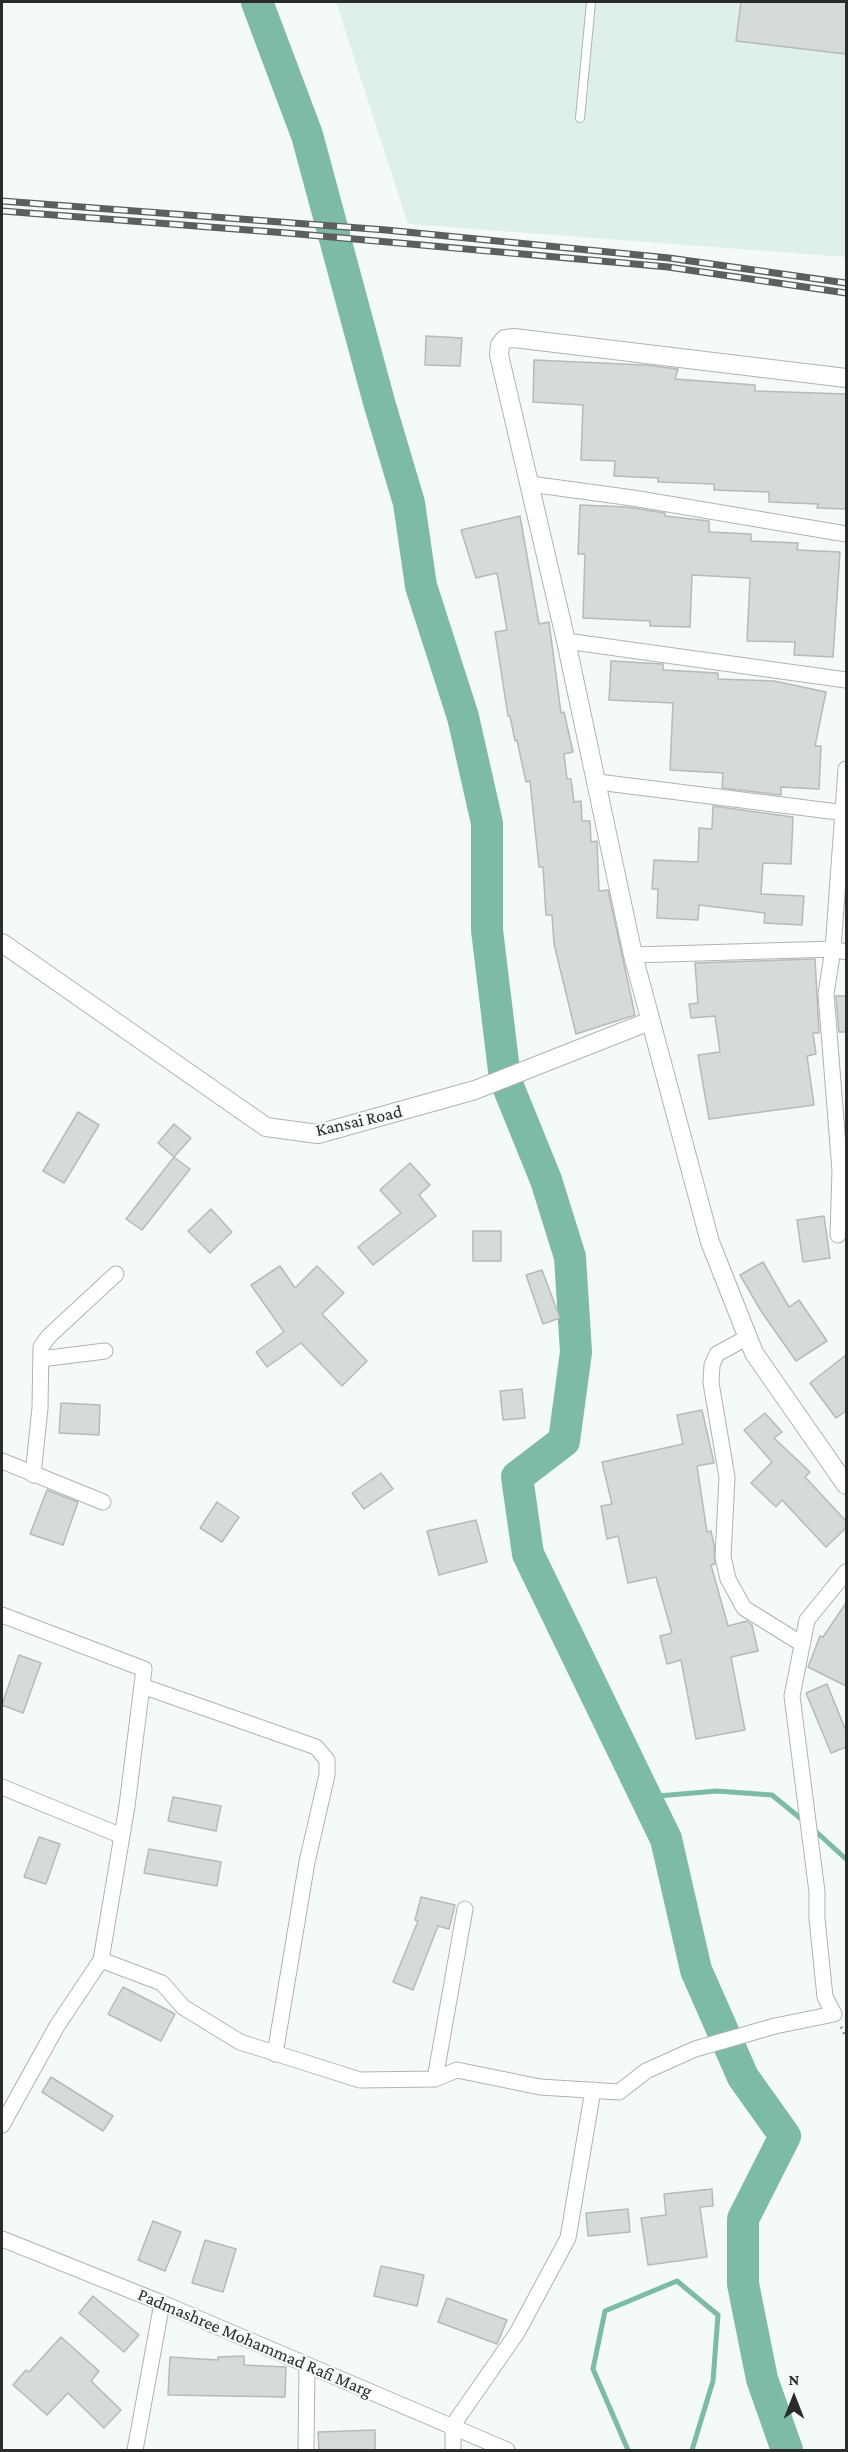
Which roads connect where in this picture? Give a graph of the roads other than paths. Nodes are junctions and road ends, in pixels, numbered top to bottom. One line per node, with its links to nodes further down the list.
1 (591, 2): 2 (lane)
2 (580, 118)
3 (846, 378): 4 (street)
4 (530, 484): 5 (street); 6 (street)
5 (846, 534)
6 (566, 641): 7 (street); 9 (street)
7 (846, 680)
8 (846, 769): 10 (street)
9 (598, 782): 10 (street); 13 (street)
10 (845, 813): 12 (street)
11 (2, 943): 14 (street, Kansai Road)
12 (840, 951): 13 (street); 15 (street)
13 (633, 955): 14 (street)
14 (650, 1021): 17 (street)
15 (838, 1235)
16 (116, 1274): 19 (street)
17 (748, 1337): 22 (street); 26 (street)
18 (105, 1351): 19 (street)
19 (41, 1359): 21 (street)
20 (2, 1461): 21 (street)
21 (33, 1475): 23 (street)
22 (846, 1485)
23 (103, 1502)
24 (846, 1572): 26 (street)
25 (2, 1615): 27 (street)
26 (802, 1644): 34 (street)
27 (142, 1686): 29 (street); 32 (street)
28 (2, 1787): 29 (street)
29 (122, 1836): 31 (street)
30 (465, 1909): 33 (street)
31 (101, 1960): 32 (street); 35 (street)
32 (275, 2054): 33 (street)
33 (435, 2079): 34 (street)
34 (593, 2090): 39 (street)
35 (2, 2124)
36 (2, 2238): 37 (street, Padmashree Mohammad Rafi Marg)
37 (162, 2302): 38 (street, Padmashree Mohammad Rafi Marg); 40 (street)
38 (308, 2366): 39 (street, Padmashree Mohammad Rafi Marg); 41 (street)
39 (453, 2425): 42 (street); 43 (street, Padmashree Mohammad Rafi Marg)
40 (135, 2451)
41 (306, 2451)
42 (453, 2451)
43 (507, 2451)

